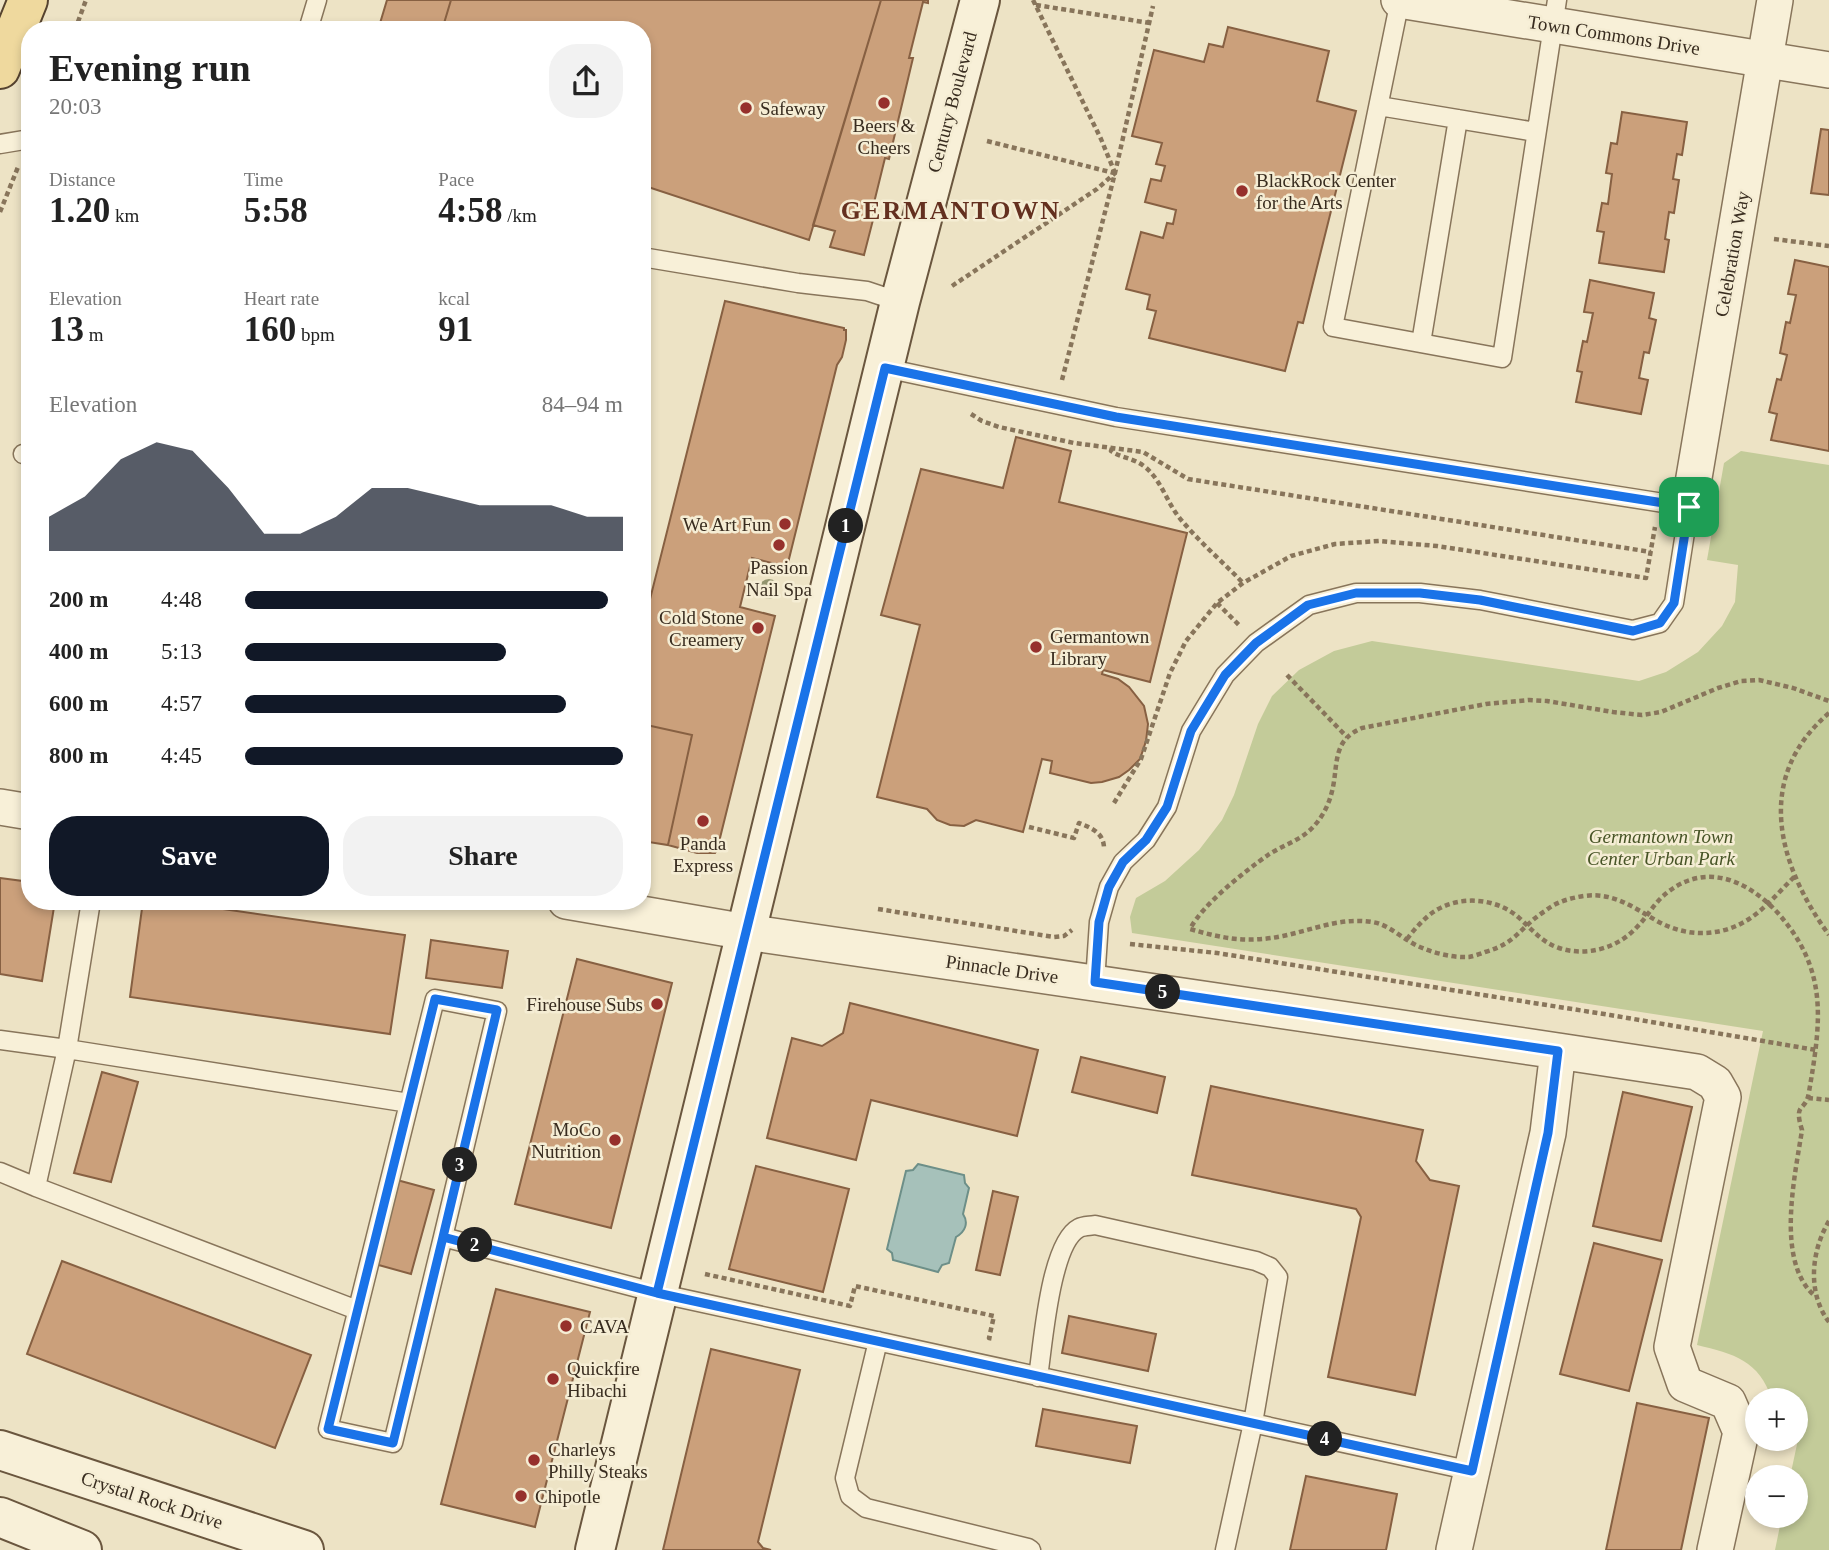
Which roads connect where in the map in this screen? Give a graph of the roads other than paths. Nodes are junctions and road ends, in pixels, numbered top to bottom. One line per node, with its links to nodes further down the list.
1 (317, 0): 6 (lane)
2 (980, 0): 17 (street, Century Boulevard)
3 (1400, 0): 5 (street, Town Commons Drive); 11 (lane)
4 (1775, 0): 8 (street, Celebration Way)
5 (1555, 12): 8 (street, Town Commons Drive); 13 (lane)
6 (311, 21)
7 (21, 27): 9 (main road)
8 (1765, 59): 10 (street, Town Commons Drive); 20 (street, Celebration Way)
9 (0, 69)
10 (1829, 70)
11 (1379, 106): 12 (lane); 18 (lane)
12 (1458, 119): 13 (lane); 18 (lane)
13 (1536, 132): 18 (lane)
14 (21, 141): 15 (lane)
15 (0, 145)
16 (651, 258): 17 (lane)
17 (900, 302): 19 (street, Century Boulevard)
18 (1421, 343)
19 (885, 368): 20 (lane); 25 (street, Century Boulevard)
20 (1689, 507): 26 (lane)
21 (0, 807): 22 (street)
22 (21, 811)
23 (89, 910): 28 (lane)
24 (618, 910): 25 (street, Pinnacle Drive)
25 (746, 932): 26 (street, Pinnacle Drive); 34 (street, Century Boulevard)
26 (1095, 982): 29 (street, Pinnacle Drive)
27 (0, 1040): 28 (lane)
28 (66, 1048): 30 (lane); 32 (lane)
29 (1558, 1051): 40 (street); 48 (street, Pinnacle Drive)
30 (409, 1103): 33 (lane); 35 (lane)
31 (0, 1172): 32 (lane)
32 (36, 1187): 35 (lane)
33 (443, 1237): 34 (lane); 35 (lane)
34 (657, 1293): 36 (lane); 44 (street, Century Boulevard)
35 (357, 1310)
36 (878, 1341): 37 (lane); 45 (lane)
37 (1038, 1377): 38 (lane); 38 (lane)
38 (1253, 1423): 40 (lane); 46 (lane)
39 (0, 1450): 43 (street, Crystal Rock Drive)
40 (1472, 1471): 47 (street)
41 (0, 1517): 42 (street)
42 (82, 1550)
43 (304, 1550)
44 (595, 1550)
45 (1031, 1550)
46 (1225, 1550)
47 (1454, 1550)
48 (1715, 1550)

